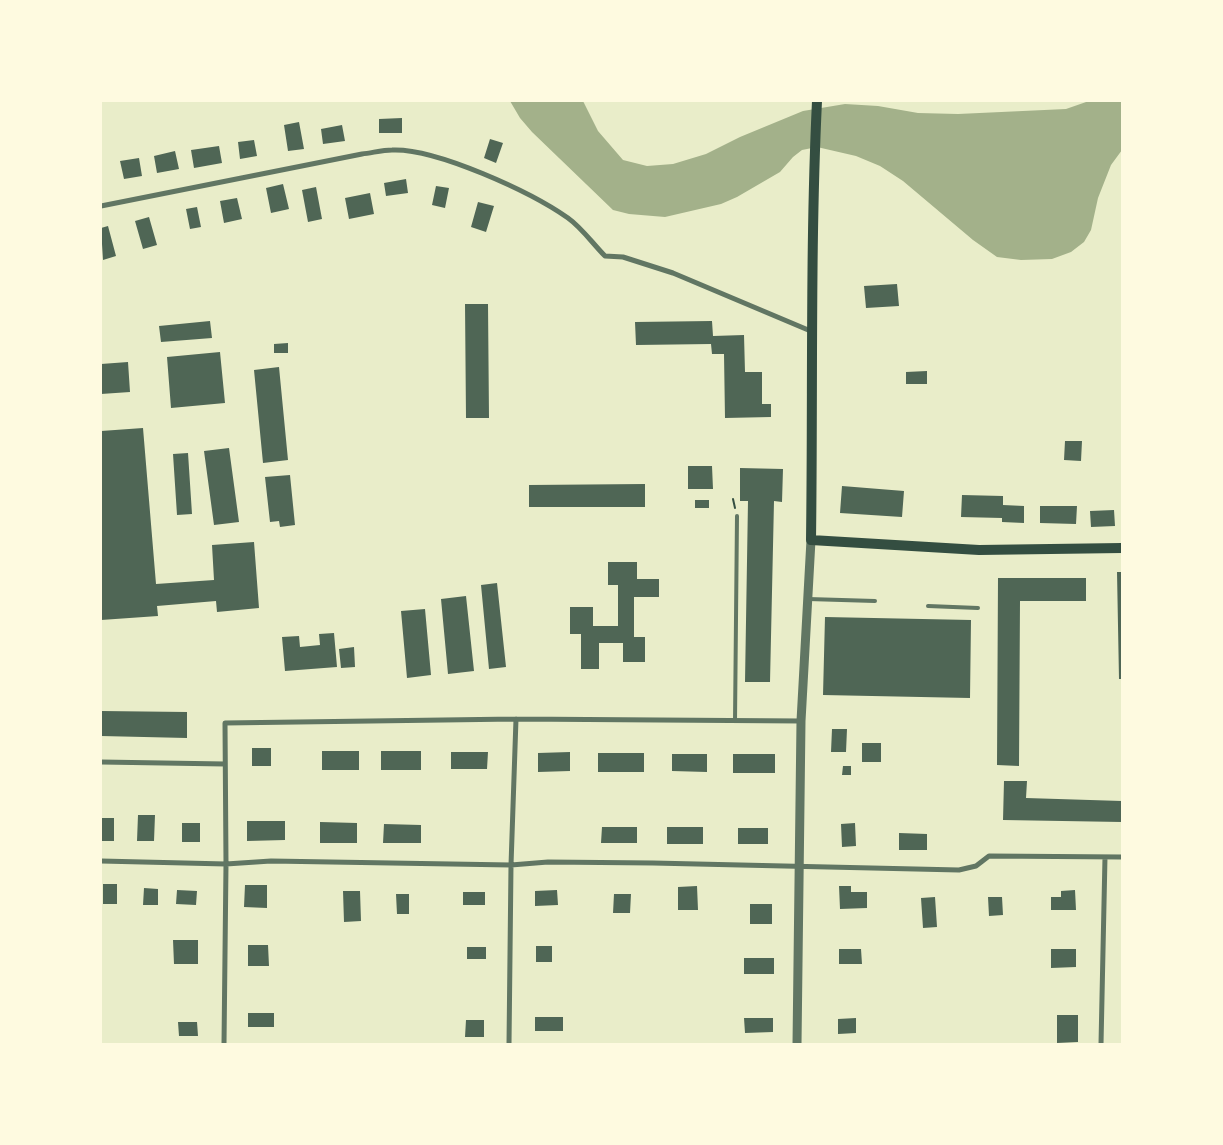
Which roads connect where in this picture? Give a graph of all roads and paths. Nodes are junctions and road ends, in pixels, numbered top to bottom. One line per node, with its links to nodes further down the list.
1 (816, 101): 3 (main road)
2 (101, 206): 3 (street)
3 (813, 332): 6 (main road)
4 (733, 499): 5 (path)
5 (737, 516): 13 (lane)
6 (811, 540): 7 (main road); 8 (street)
7 (1122, 548)
8 (808, 599): 9 (lane); 14 (street)
9 (875, 601)
10 (928, 606): 11 (lane)
11 (978, 608)
12 (516, 719): 13 (street); 16 (street); 21 (street)
13 (735, 721): 14 (street)
14 (800, 721): 22 (street)
15 (101, 762): 16 (street)
16 (225, 764): 20 (street)
17 (1105, 857): 18 (street); 22 (street); 26 (street)
18 (1122, 857)
19 (101, 861): 20 (street)
20 (226, 864): 21 (street); 23 (street)
21 (511, 865): 22 (street); 24 (street)
22 (798, 866): 25 (street)
23 (224, 1044)
24 (509, 1044)
25 (797, 1044)
26 (1101, 1044)

